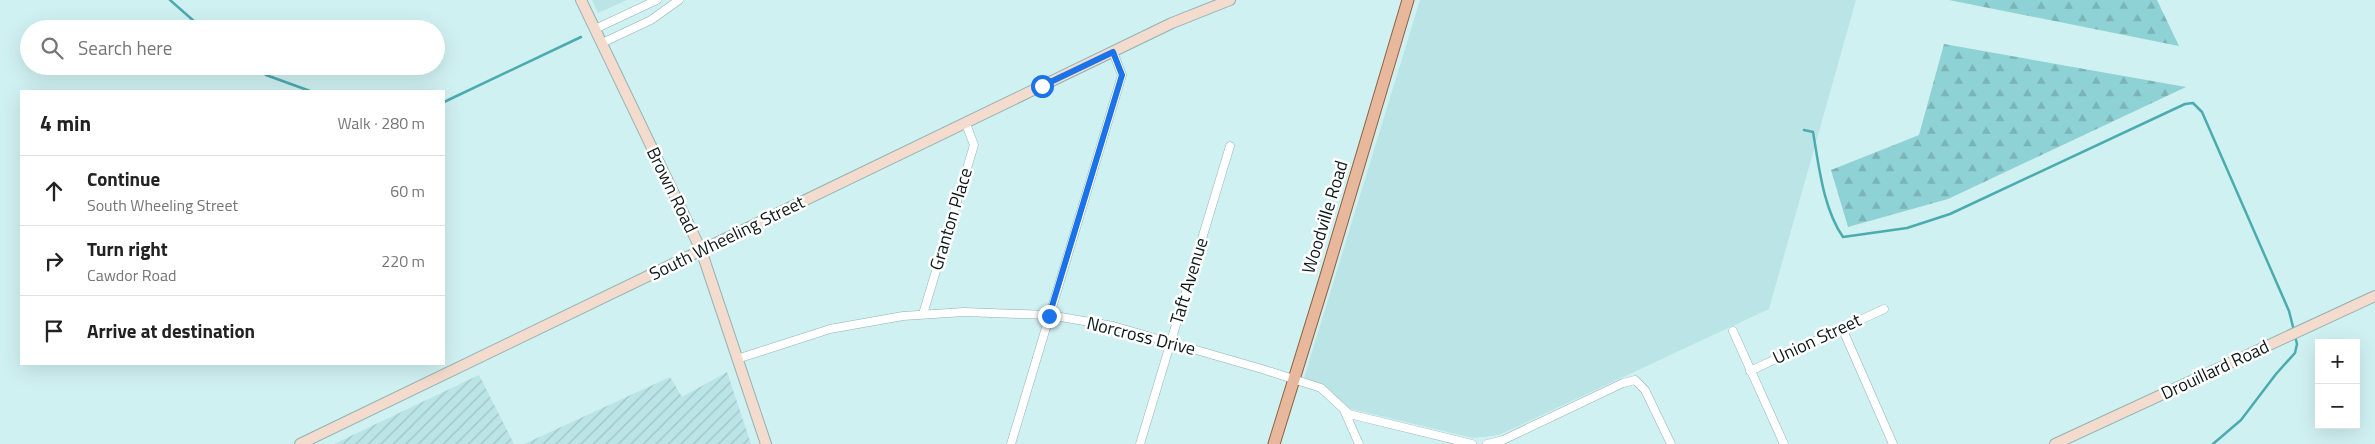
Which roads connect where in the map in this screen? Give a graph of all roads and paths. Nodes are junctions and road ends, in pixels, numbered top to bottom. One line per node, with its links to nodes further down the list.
1 (581, 0): 6 (street, Brown Road)
2 (657, 0): 6 (street)
3 (678, 0): 7 (street)
4 (1230, 0): 8 (street, South Wheeling Street)
5 (1408, 0): 21 (main road, Woodville Road)
6 (595, 29): 7 (street, Brown Road)
7 (602, 43): 11 (street, Brown Road)
8 (1113, 52): 9 (street, South Wheeling Street); 15 (street)
9 (966, 124): 11 (street, South Wheeling Street); 14 (street, Granton Place)
10 (1230, 146): 18 (street, Taft Avenue)
11 (701, 250): 19 (street, Brown Road); 23 (street, South Wheeling Street)
12 (2375, 296): 34 (street, Drouillard Road)
13 (1884, 308): 16 (street, Union Street)
14 (923, 314): 15 (street, Norcross Drive); 19 (street, Norcross Drive)
15 (1049, 316): 18 (street, Norcross Drive); 25 (street)
16 (1842, 328): 20 (street, Union Street); 33 (street)
17 (1733, 332): 20 (street)
18 (1171, 342): 21 (street, Norcross Drive); 26 (street, Taft Avenue)
19 (736, 359): 24 (street, Brown Road)
20 (1750, 371): 32 (street)
21 (1294, 379): 22 (street, Norcross Drive); 27 (main road, Woodville Road)
22 (1344, 410): 28 (street); 29 (street, Norcross Drive)
23 (300, 444)
24 (766, 444)
25 (1011, 444)
26 (1140, 444)
27 (1274, 444)
28 (1359, 444)
29 (1472, 444)
30 (1488, 444): 31 (street)
31 (1671, 444)
32 (1784, 444)
33 (1894, 444)
34 (2055, 444)

